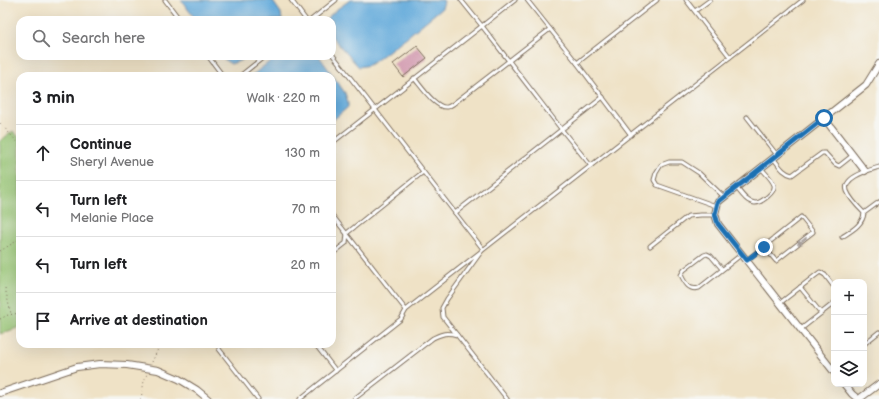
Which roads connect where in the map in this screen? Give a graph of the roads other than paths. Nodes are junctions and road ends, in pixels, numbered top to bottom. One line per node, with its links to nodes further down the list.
1 (165, 0): 12 (lane)
2 (291, 0): 13 (lane)
3 (336, 0): 14 (lane)
4 (462, 0): 15 (lane)
5 (514, 0): 15 (lane)
6 (527, 0): 16 (lane)
7 (658, 0): 22 (lane)
8 (686, 0): 11 (lane)
9 (710, 0): 11 (lane)
10 (803, 0): 17 (lane)
11 (695, 11): 17 (lane)
12 (177, 16)
13 (303, 16)
14 (316, 16)
15 (482, 26): 21 (lane); 26 (lane)
16 (550, 29): 21 (lane); 22 (lane)
17 (730, 57): 32 (lane)
18 (336, 59): 28 (lane)
19 (211, 60): 24 (lane)
20 (260, 60): 25 (lane)
21 (509, 61): 26 (lane); 31 (lane)
22 (577, 63): 27 (lane)
23 (879, 64): 30 (street)
24 (220, 72)
25 (245, 72)
26 (414, 78): 28 (lane)
27 (602, 97): 31 (lane); 32 (lane)
28 (374, 110): 33 (lane); 40 (lane)
29 (747, 117): 35 (lane)
30 (824, 118): 34 (street); 35 (street)
31 (562, 130): 36 (lane); 45 (lane)
32 (631, 135): 36 (lane)
33 (336, 140)
34 (853, 156): 35 (lane); 39 (street)
35 (775, 157): 38 (street)
36 (591, 166): 53 (lane)
37 (879, 167): 39 (lane)
38 (761, 168): 41 (street); 41 (lane)
39 (865, 171): 46 (lane)
40 (423, 172): 45 (lane); 49 (lane)
41 (736, 187): 42 (street)
42 (724, 197): 44 (street); 44 (lane)
43 (879, 202): 46 (lane)
44 (717, 204): 47 (street)
45 (455, 213): 53 (lane)
46 (864, 213): 50 (lane)
47 (716, 215): 51 (lane); 55 (street)
48 (336, 220): 49 (lane)
49 (347, 232): 54 (lane); 62 (lane)
50 (842, 237)
51 (650, 246)
52 (764, 247): 52 (lane, one-way to 52); 56 (lane)
53 (483, 249): 62 (lane); 66 (lane)
54 (336, 251)
55 (742, 254): 56 (street); 57 (lane)
56 (747, 260): 60 (street)
57 (722, 269): 57 (lane)
58 (831, 283): 59 (lane)
59 (800, 287): 60 (lane); 63 (lane)
60 (780, 303): 64 (street)
61 (831, 305): 63 (lane)
62 (406, 310): 71 (lane)
63 (821, 313): 64 (lane)
64 (801, 330): 70 (street)
65 (879, 332): 67 (lane)
66 (457, 335): 78 (lane); 79 (lane)
67 (867, 342)
68 (220, 348): 76 (lane)
69 (318, 348): 71 (lane)
70 (831, 367)
71 (336, 370): 77 (lane)
72 (879, 384): 80 (street)
73 (846, 387): 80 (street)
74 (0, 393): 75 (street)
75 (208, 399)
76 (258, 399)
77 (300, 399)
78 (354, 399)
79 (507, 399)
80 (858, 399)

